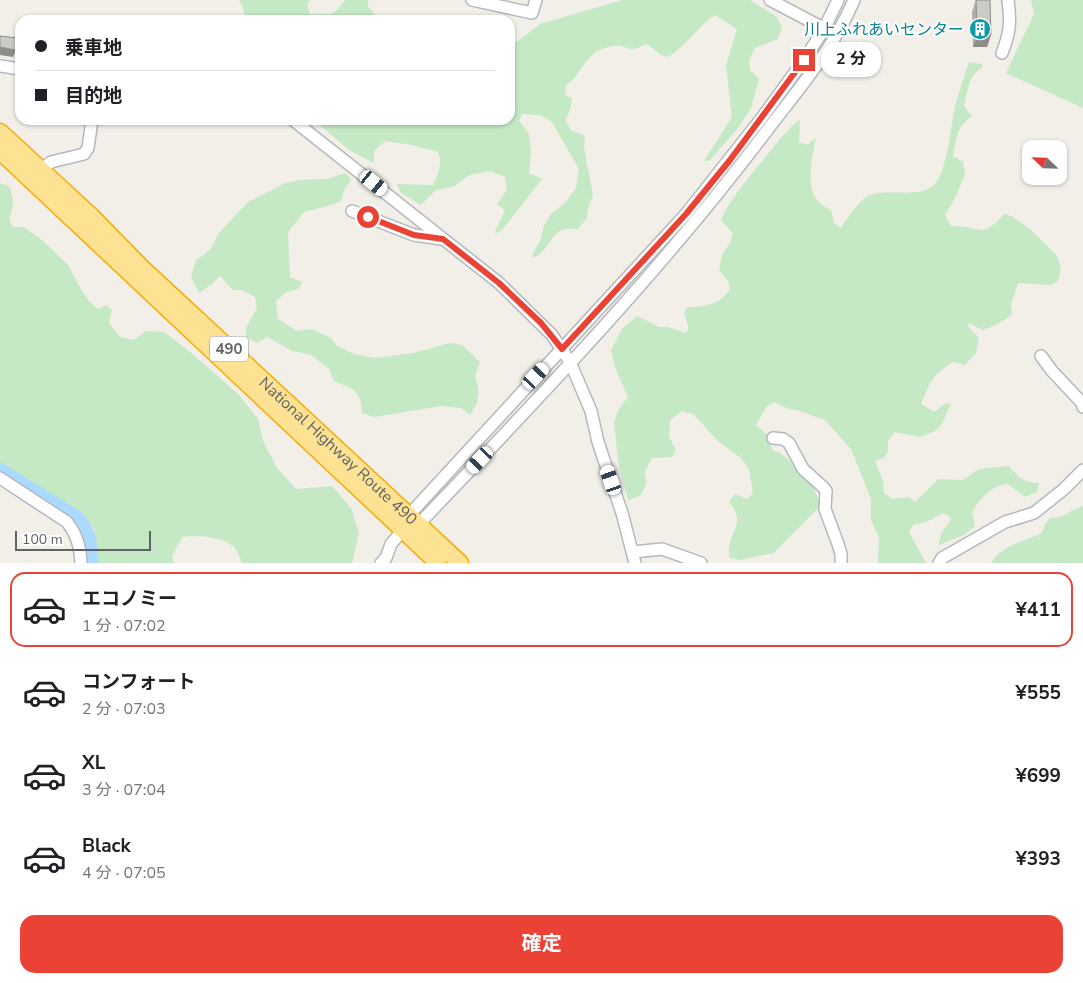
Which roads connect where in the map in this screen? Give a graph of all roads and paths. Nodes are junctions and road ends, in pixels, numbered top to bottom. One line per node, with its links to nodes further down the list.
1 (472, 0): 2 (street)
2 (536, 0)
3 (770, 0): 7 (street)
4 (838, 0): 7 (street)
5 (854, 0): 8 (street)
6 (1008, 0): 9 (street)
7 (824, 29): 8 (street); 19 (street)
8 (837, 36): 21 (street)
9 (1002, 53)
10 (0, 66): 11 (street)
11 (15, 68)
12 (91, 125): 16 (street)
13 (300, 125): 18 (street)
14 (0, 132): 16 (highway, National Highway Route 490 / 490)
15 (0, 151): 16 (highway, National Highway Route 490 / 490)
16 (35, 174): 26 (highway, National Highway Route 490 / 490)
17 (352, 211): 18 (street)
18 (443, 239): 19 (street)
19 (562, 349): 21 (street); 26 (street)
20 (1041, 356): 22 (street)
21 (570, 362): 26 (street); 27 (street)
22 (1083, 407)
23 (773, 438): 33 (street)
24 (1083, 470): 34 (street)
25 (0, 478): 29 (street)
26 (410, 523): 28 (street); 30 (highway, National Highway Route 490 / 490); 31 (highway, National Highway Route 490 / 490)
27 (634, 558): 32 (street)
28 (385, 561)
29 (81, 563)
30 (438, 563)
31 (460, 563)
32 (701, 563)
33 (841, 563)
34 (939, 563)

